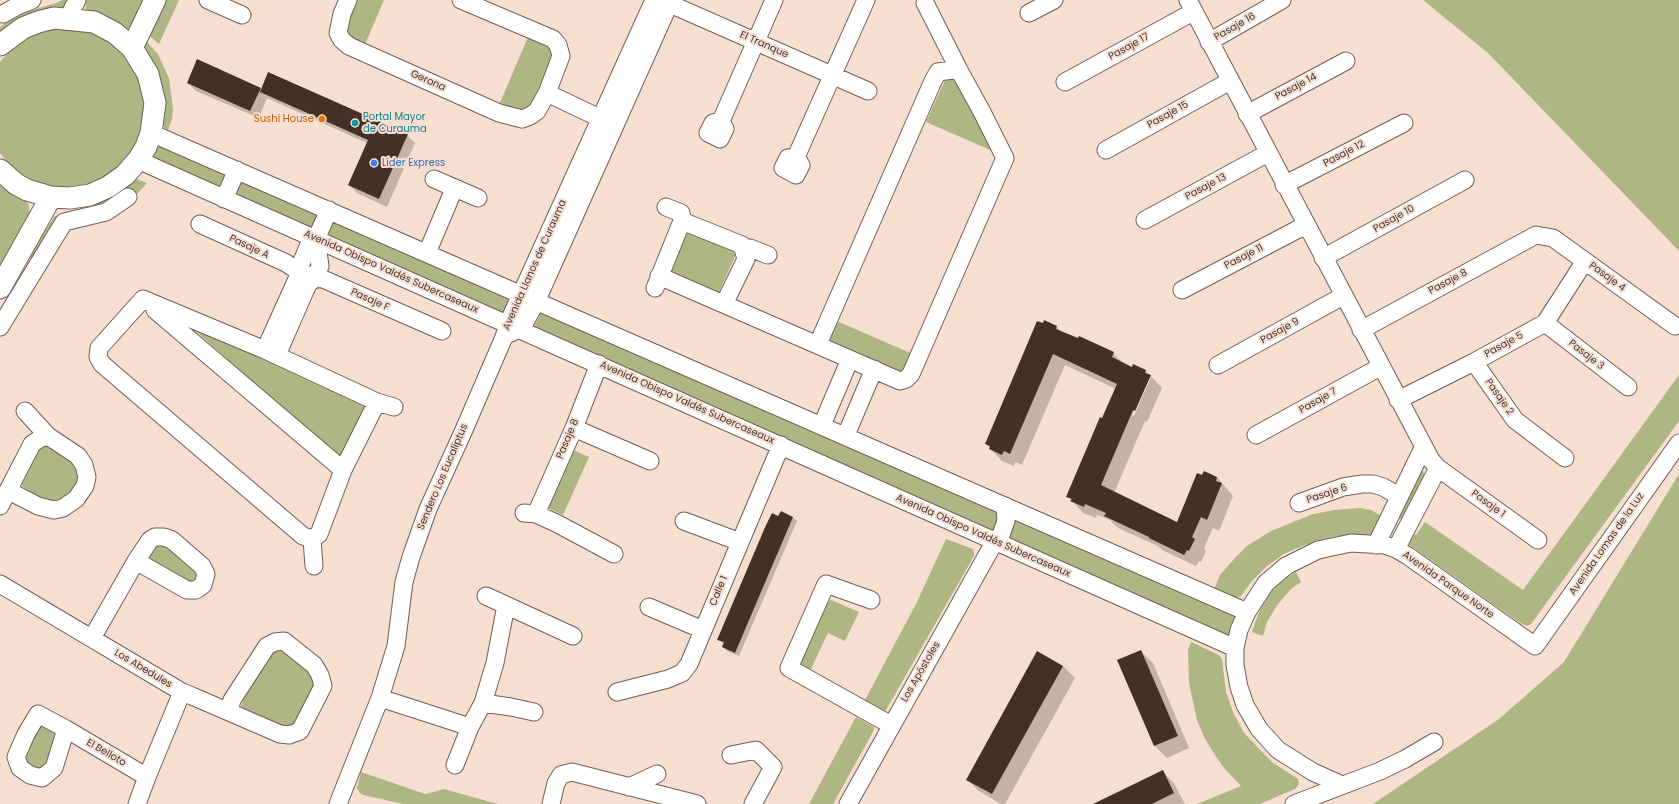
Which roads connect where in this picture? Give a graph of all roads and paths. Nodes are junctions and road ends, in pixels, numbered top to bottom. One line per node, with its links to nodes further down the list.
1 (32, 0): 15 (street)
2 (77, 0): 17 (street)
3 (155, 0): 21 (street)
4 (208, 0): 16 (street)
5 (348, 0): 28 (street, Gerona)
6 (461, 0): 28 (street, Gerona)
7 (774, 0): 19 (street)
8 (866, 0): 24 (street)
9 (1054, 0): 14 (street)
10 (1282, 0): 20 (street, Pasaje 16)
11 (664, 1): 19 (street, El Tranque); 31 (street, Avenida Llanos de Curauma)
12 (925, 2): 23 (street)
13 (1190, 6): 20 (street, Pasaje 1); 26 (street, Pasaje 17)
14 (1029, 13)
15 (3, 14)
16 (242, 15)
17 (68, 18): 18 (street); 21 (street)
18 (3, 40)
19 (756, 42): 24 (street, El Tranque); 30 (street)
20 (1209, 42): 25 (street, Pasaje 1)
21 (132, 48): 33 (street)
22 (1346, 61): 29 (street, Pasaje 14)
23 (960, 72): 77 (street); 84 (street)
24 (832, 75): 27 (street, El Tranque); 36 (street)
25 (1230, 81): 29 (street, Pasaje 1); 34 (street, Pasaje 15)
26 (1066, 82)
27 (868, 91)
28 (547, 93): 31 (street)
29 (1247, 114): 35 (street, Pasaje 1)
30 (721, 121)
31 (607, 122): 66 (street, Avenida Llanos de Curauma); 69 (street, Avenida Llanos de Curauma)
32 (1404, 123): 42 (street, Pasaje 12)
33 (152, 133): 37 (street); 39 (street)
34 (1106, 150)
35 (1268, 154): 42 (street, Pasaje 1); 50 (street, Pasaje 13)
36 (796, 157)
37 (138, 160): 44 (street); 47 (street, Avenida Obispo Valdés Subercaseaux)
38 (0, 170): 44 (street)
39 (237, 170): 47 (street); 49 (street)
40 (434, 179): 43 (street)
41 (1465, 180): 59 (street, Pasaje 10)
42 (1284, 185): 53 (street, Pasaje 1)
43 (454, 189): 46 (street); 57 (street)
44 (51, 197): 61 (street)
45 (128, 197): 61 (street)
46 (478, 198)
47 (224, 199): 55 (street, Avenida Obispo Valdés Subercaseaux)
48 (666, 207): 51 (street)
49 (329, 210): 55 (street); 57 (street)
50 (1145, 220)
51 (682, 221): 56 (street); 70 (street)
52 (200, 224): 62 (street, Pasaje A)
53 (1306, 225): 59 (street, Pasaje 1); 65 (street, Pasaje 11)
54 (1536, 235): 60 (street, Pasaje 4); 75 (street, Pasaje 8)
55 (314, 238): 62 (street); 63 (street); 74 (street, Avenida Obispo Valdés Subercaseaux)
56 (744, 250): 58 (street); 70 (street)
57 (427, 253): 66 (street)
58 (768, 255)
59 (1323, 258): 67 (street, Pasaje 1)
60 (1585, 261): 71 (street, Pasaje 5); 72 (street, Pasaje 4)
61 (26, 263): 64 (street); 73 (street)
62 (298, 271): 63 (street, Pasaje F); 78 (street)
63 (314, 278): 76 (street, Pasaje F); 78 (street)
64 (0, 288)
65 (1182, 290)
66 (521, 294): 69 (street); 74 (street, Avenida Llanos de Curauma)
67 (1343, 296): 75 (street, Pasaje 1); 82 (street, Pasaje 9)
68 (143, 299): 78 (street); 101 (street); 108 (street)
69 (536, 302): 74 (street, Avenida Llanos de Curauma); 90 (street)
70 (724, 304): 77 (street)
71 (1545, 323): 80 (street, Pasaje 5); 85 (street, Pasaje 3)
72 (1676, 326)
73 (0, 327)
74 (510, 330): 81 (street, Avenida Obispo Valdés Subercaseaux); 130 (street, Sendero Los Eucaliptus)
75 (1361, 330): 83 (street, Pasaje 1)
76 (442, 331)
77 (818, 344): 79 (street)
78 (271, 353): 87 (street)
79 (850, 359): 84 (street); 90 (street)
80 (1474, 362): 86 (street, Pasaje 5); 98 (street, Pasaje 2)
81 (599, 364): 91 (street, Pasaje 8); 96 (street, Avenida Obispo Valdés Subercaseaux)
82 (1218, 365)
83 (1380, 366): 86 (street, Pasaje 1); 92 (street, Pasaje 7)
84 (874, 369): 93 (street)
85 (1628, 387)
86 (1398, 400): 97 (street, Pasaje 1)
87 (377, 402): 88 (street); 101 (street)
88 (394, 407)
89 (25, 411): 94 (street)
90 (822, 425): 93 (street)
91 (574, 428): 99 (street); 114 (street, Pasaje 8)
92 (1256, 434)
93 (846, 435): 106 (street)
94 (48, 436): 102 (street); 102 (street)
95 (1679, 443): 126 (street, Avenida Lomas de la Luz)
96 (781, 446): 110 (street, Avenida Obispo Valdés Subercaseaux); 111 (street, Calle 1)
97 (1423, 448): 100 (street, Pasaje 1); 103 (street)
98 (1565, 458)
99 (650, 461)
100 (1438, 468): 109 (street, Pasaje 1); 113 (street)
101 (343, 470): 108 (street)
102 (9, 491): 105 (street)
103 (1399, 496): 104 (street, Pasaje 6); 112 (street)
104 (1300, 503)
105 (0, 506)
106 (1005, 506): 110 (street, Los Apóstoles); 122 (street)
107 (684, 521): 111 (street)
108 (312, 539): 116 (street)
109 (1538, 540)
110 (995, 541): 127 (street, Avenida Obispo Valdés Subercaseaux); 134 (street, Los Apóstoles)
111 (740, 542): 123 (street, Calle 1)
112 (1376, 544): 113 (street, Avenida Parque Norte); 122 (street, Avenida Parque Norte)
113 (1396, 549): 126 (street, Avenida Parque Norte)
114 (614, 554)
115 (136, 561): 125 (street)
116 (314, 566)
117 (0, 584): 125 (street, Los Abedules)
118 (486, 596): 120 (street)
119 (871, 600): 134 (street)
120 (506, 605): 124 (street); 131 (street)
121 (649, 607): 123 (street)
122 (1247, 612): 127 (street, Avenida Parque Norte)
123 (703, 630): 129 (street, Calle 1)
124 (573, 636)
125 (92, 638): 128 (street, Los Abedules)
126 (1535, 646)
127 (1235, 648): 142 (street, Avenida Parque Norte)
128 (182, 692): 132 (street); 141 (street, Los Abedules)
129 (617, 692)
130 (380, 698): 135 (street); 144 (street, Sendero Los Eucaliptus)
131 (483, 703): 133 (street); 135 (street)
132 (229, 712): 132 (street)
133 (534, 712)
134 (891, 725): 149 (street, Los Apóstoles)
135 (470, 727): 139 (street)
136 (66, 729): 141 (street, El Belloto)
137 (1434, 742): 142 (street)
138 (731, 755): 148 (street)
139 (455, 765)
140 (657, 774): 143 (street)
141 (147, 777): 145 (street, Los Abedules)
142 (1342, 785): 150 (street)
143 (629, 787): 146 (street); 147 (street)
144 (342, 803)
145 (137, 804)
146 (551, 804)
147 (697, 804)
148 (753, 804)
149 (848, 804)
150 (1294, 804)

